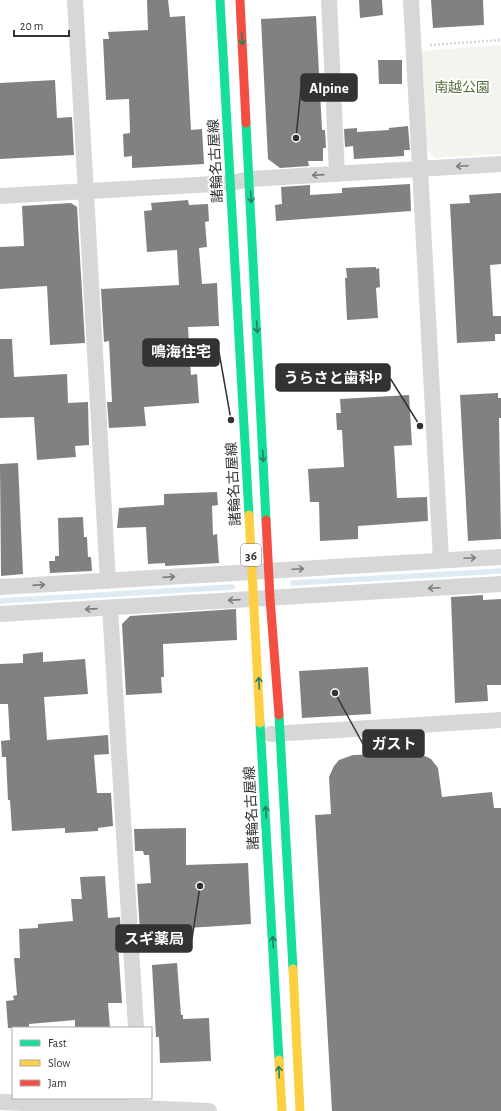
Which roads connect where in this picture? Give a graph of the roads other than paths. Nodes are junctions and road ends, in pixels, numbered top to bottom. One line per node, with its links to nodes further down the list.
1 (75, 0): 11 (street)
2 (220, 0): 10 (main road, 諸輪名古屋線 / 36)
3 (240, 0): 9 (main road, 36, one-way to 9)
4 (329, 0): 8 (street)
5 (411, 0): 7 (street)
6 (501, 164): 7 (street, one-way to 7)
7 (421, 168): 8 (street); 14 (street)
8 (337, 174): 9 (street, one-way to 9)
9 (250, 179): 10 (street); 15 (main road, 36, one-way to 15)
10 (231, 183): 11 (street); 16 (main road, 諸輪名古屋線 / 36)
11 (86, 190): 12 (street); 17 (street)
12 (0, 196)
13 (501, 557): 14 (street, one-way to 13)
14 (441, 560): 15 (street, one-way to 14)
15 (269, 570): 16 (street); 20 (main road, 36)
16 (252, 572): 17 (street, one-way to 16); 21 (main road, 諸輪名古屋線 / 36)
17 (108, 581): 19 (street, one-way to 17)
18 (501, 584): 20 (street, one-way to 20)
19 (0, 588)
20 (270, 598): 21 (street); 25 (main road, 36)
21 (254, 599): 22 (street, one-way to 22); 26 (main road, 諸輪名古屋線 / 36, one-way to 21)
22 (110, 608): 23 (street, one-way to 23); 27 (street)
23 (0, 614)
24 (501, 720): 25 (street)
25 (281, 734): 26 (street); 32 (main road, 36)
26 (262, 735): 31 (main road, 諸輪名古屋線 / 36, one-way to 26)
27 (136, 1027)
28 (0, 1102): 29 (street)
29 (141, 1102): 30 (street)
30 (209, 1111)
31 (282, 1111)
32 (300, 1111)

